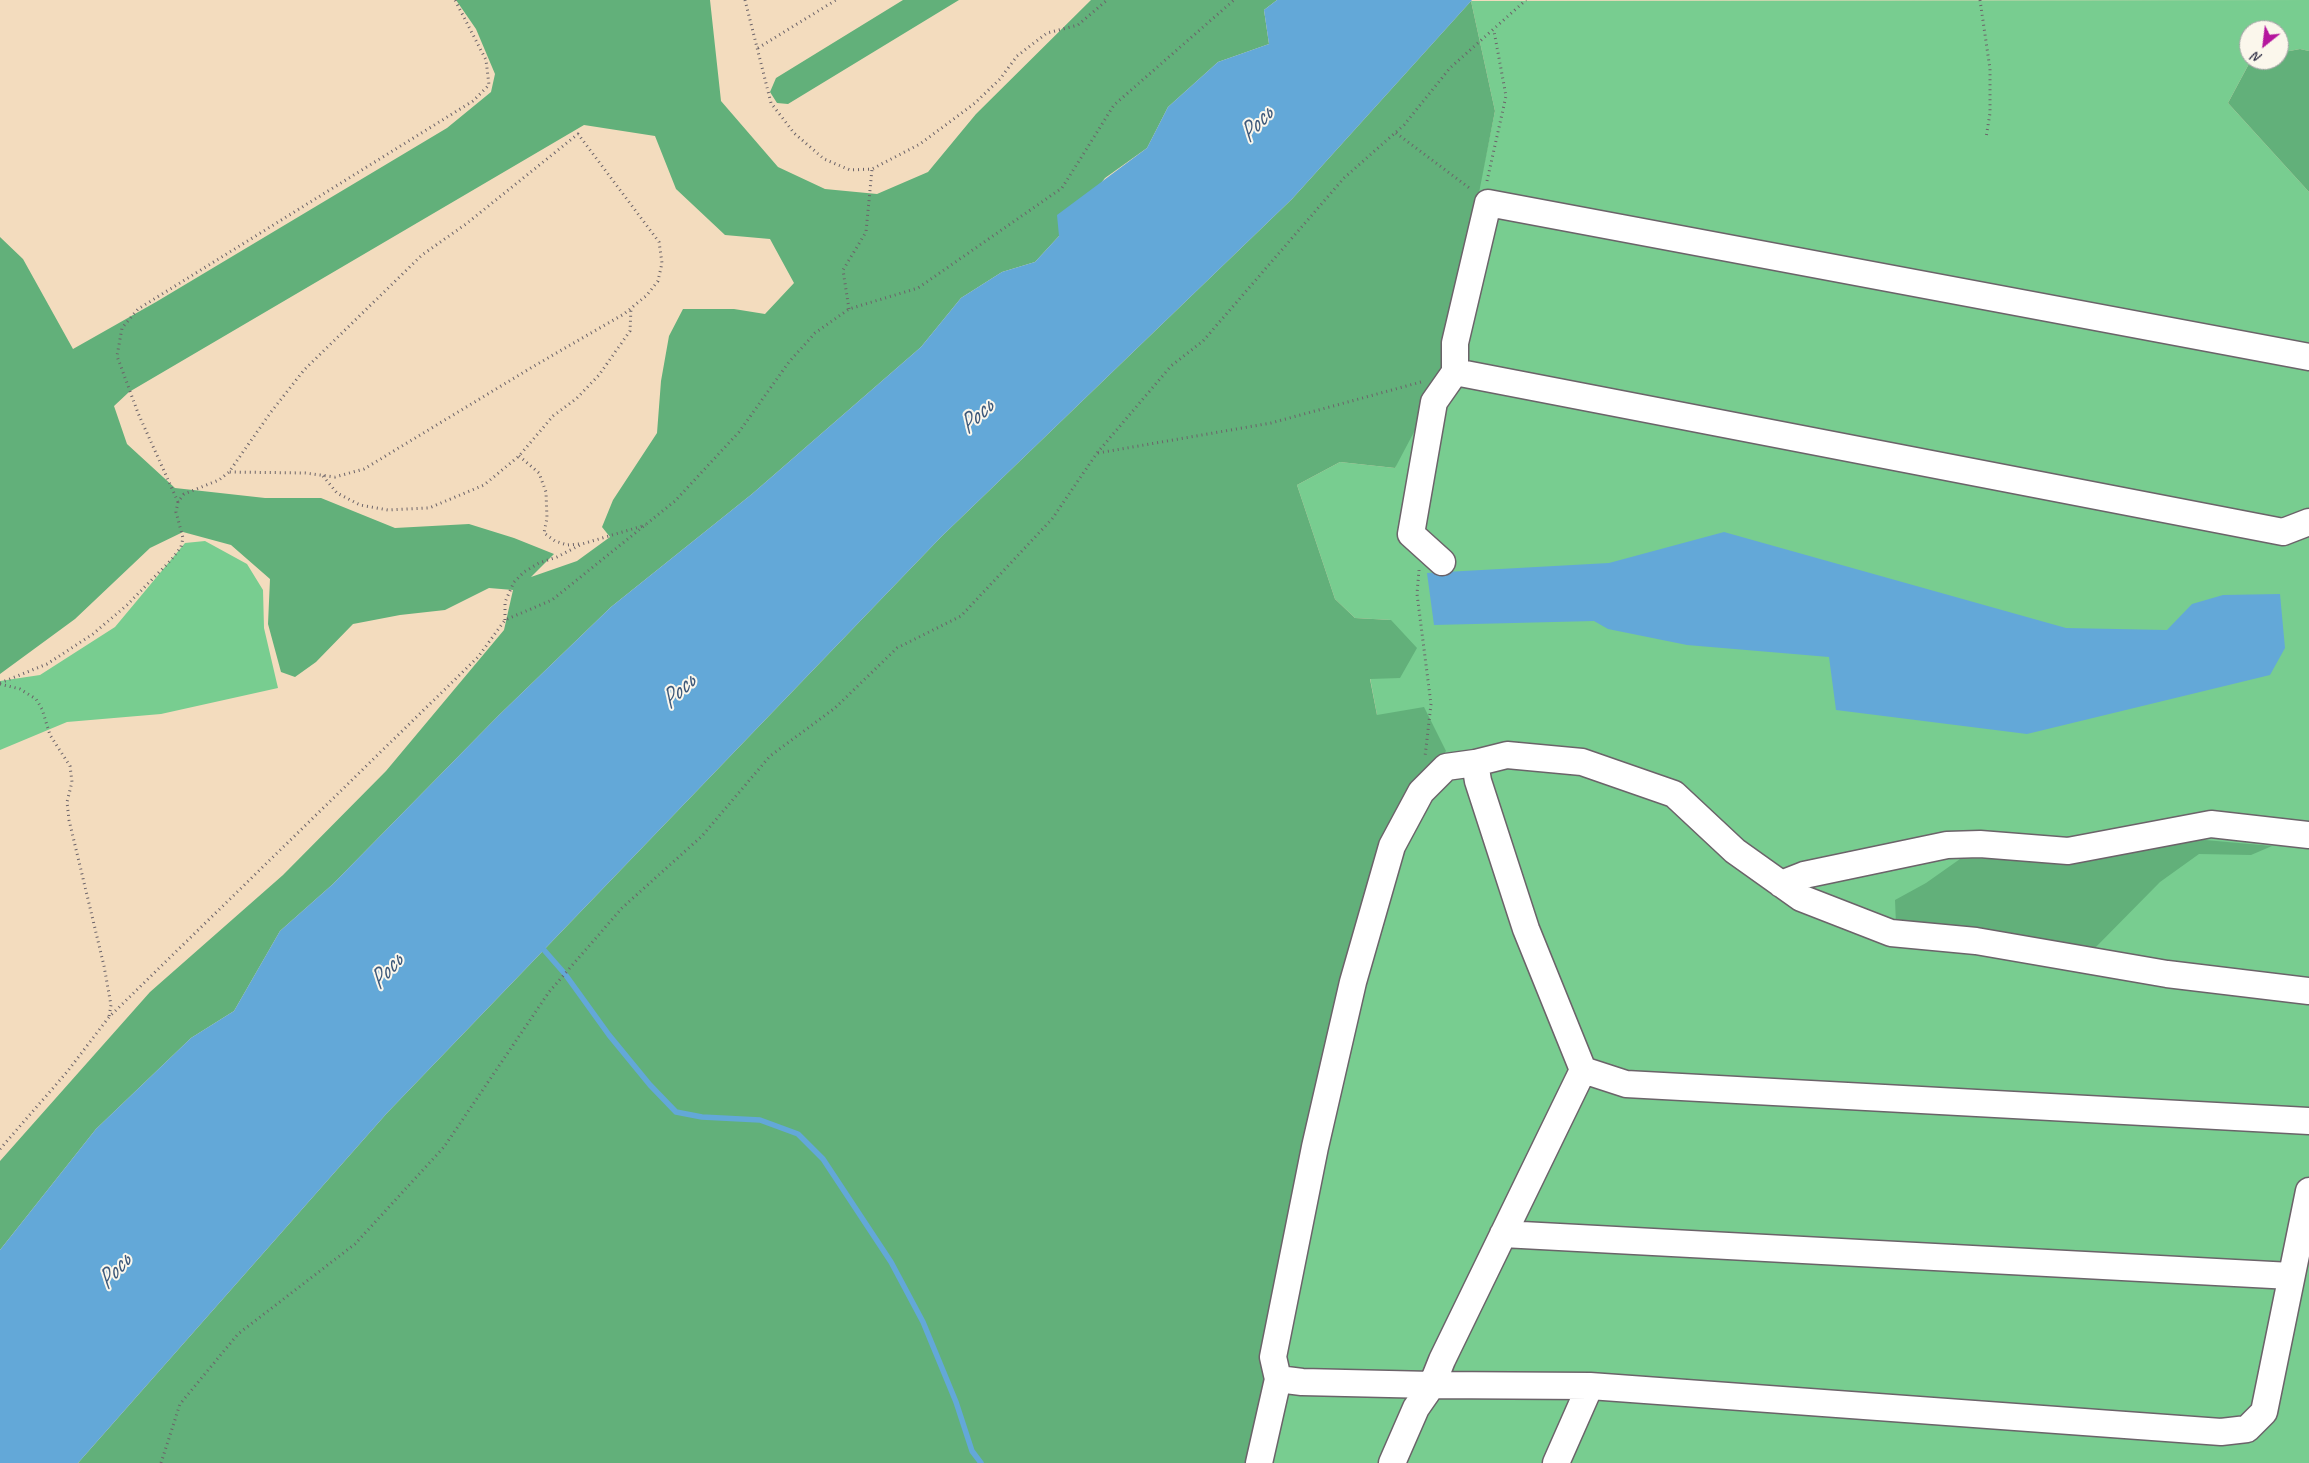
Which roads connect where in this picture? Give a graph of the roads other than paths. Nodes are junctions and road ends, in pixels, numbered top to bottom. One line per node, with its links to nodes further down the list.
1 (2309, 357): 2 (street)
2 (1455, 372): 3 (street); 4 (street)
3 (2309, 522)
4 (1442, 562)
5 (1474, 763): 7 (street); 9 (street); 14 (street)
6 (2309, 835): 7 (street)
7 (1781, 884): 8 (street)
8 (2309, 991)
9 (1583, 1070): 10 (street); 12 (street)
10 (2309, 1121)
11 (2309, 1191): 13 (street)
12 (1503, 1234): 13 (street); 15 (street)
13 (2291, 1276): 16 (street)
14 (1278, 1379): 15 (street); 17 (street)
15 (1432, 1385): 16 (street); 18 (street)
16 (1590, 1386): 19 (street)
17 (1259, 1463)
18 (1392, 1463)
19 (1556, 1463)

